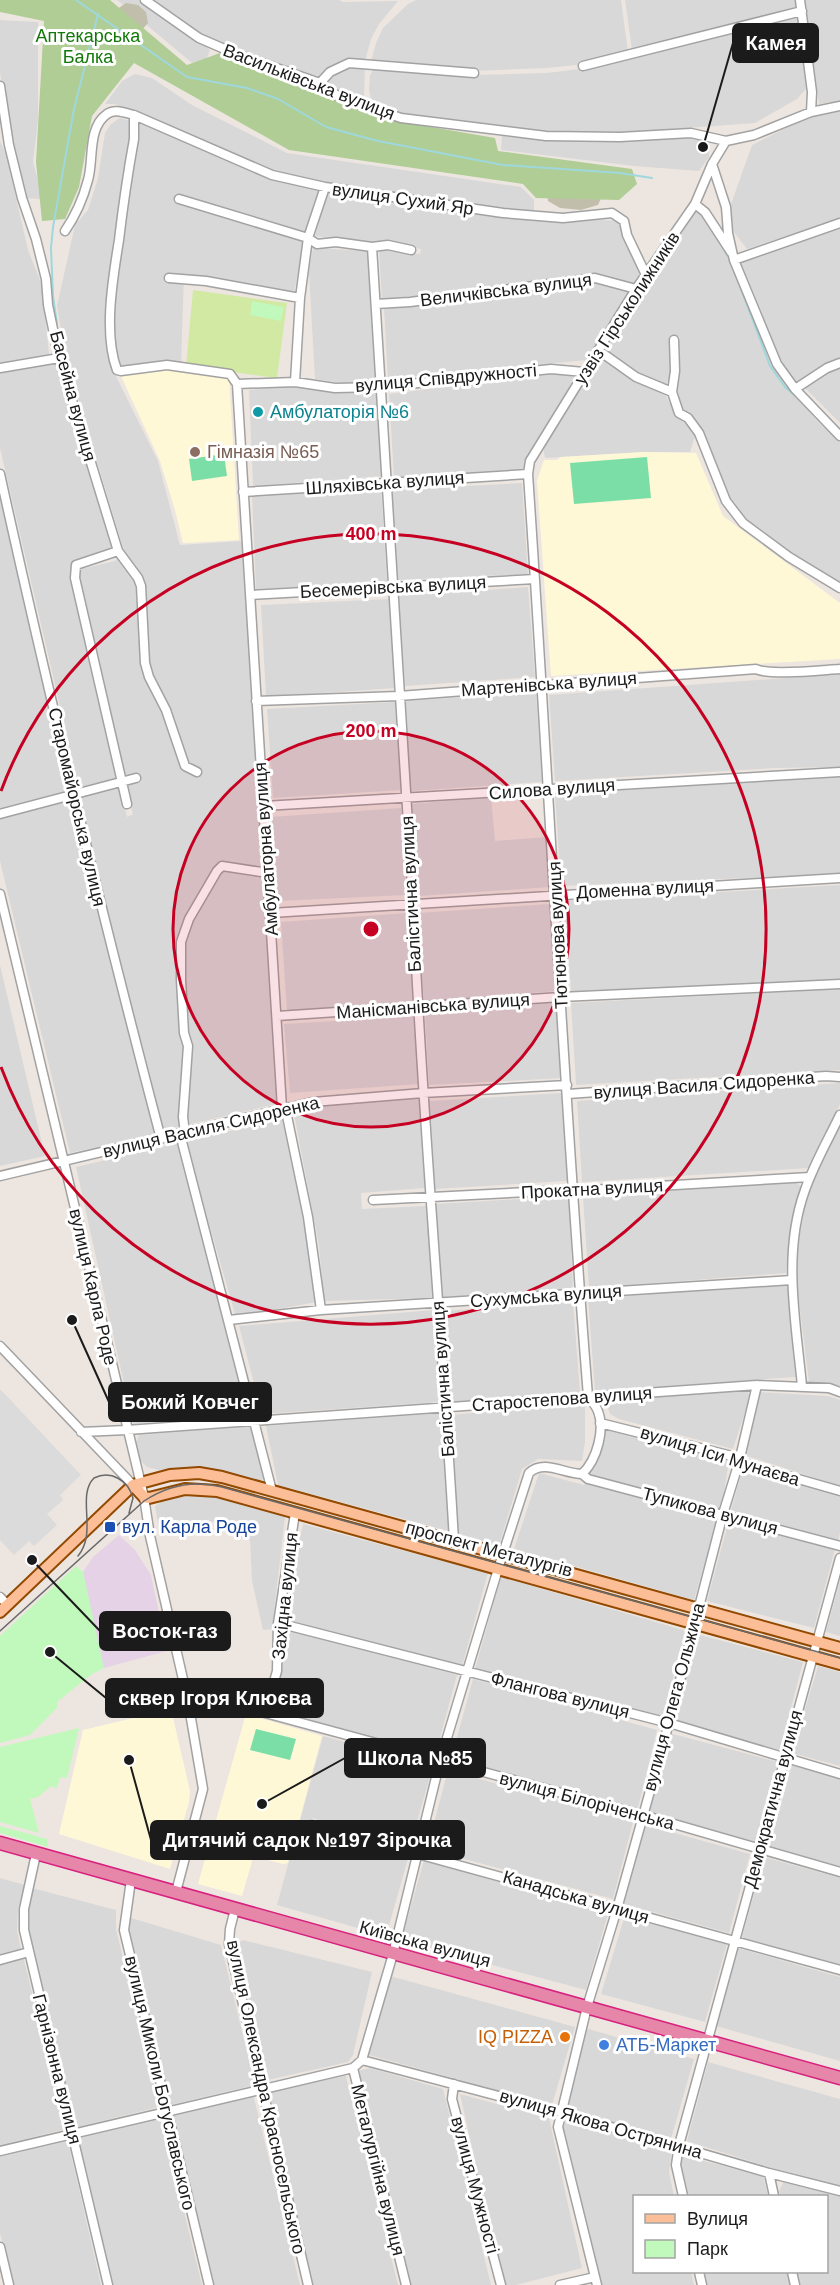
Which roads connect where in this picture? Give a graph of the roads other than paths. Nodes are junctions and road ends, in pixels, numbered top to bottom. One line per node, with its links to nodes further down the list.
1 (145, 0): 6 (street, Васильківська вулиця)
2 (800, 0): 3 (street)
3 (802, 11): 4 (street); 9 (street)
4 (583, 66)
5 (474, 73): 6 (street)
6 (320, 83): 12 (street, Васильківська вулиця)
7 (0, 86): 11 (street, Басейна вулиця)
8 (840, 106): 9 (street, Васильківська вулиця)
9 (811, 112): 12 (street, Васильківська вулиця)
10 (134, 115): 14 (street, вулиця Сухий Яр); 18 (street, вулиця Сухий Яр); 35 (street)
11 (4, 137): 30 (street, Басейна вулиця)
12 (726, 141): 13 (street, узвіз Гірськолижників)
13 (712, 164): 16 (street, узвіз Гірськолижників); 22 (street)
14 (325, 187): 19 (street); 23 (street, вулиця Сухий Яр)
15 (179, 199): 19 (street)
16 (695, 204): 22 (street); 23 (street, узвіз Гірськолижників)
17 (840, 224): 22 (street)
18 (65, 231)
19 (308, 238): 20 (street); 26 (street)
20 (372, 247): 21 (street); 27 (street, Балістична вулиця)
21 (411, 250)
22 (733, 257): 37 (street)
23 (646, 275): 25 (street, узвіз Гірськолижників)
24 (170, 278): 26 (street)
25 (636, 289): 27 (street, Величківська вулиця); 29 (street, узвіз Гірськолижників)
26 (300, 298): 34 (street)
27 (376, 304): 36 (street, Балістична вулиця)
28 (674, 340): 38 (street)
29 (598, 350): 33 (street, узвіз Гірськолижників); 38 (street)
30 (59, 358): 32 (street); 44 (street, Басейна вулиця)
31 (840, 363): 37 (street)
32 (0, 368)
33 (584, 372): 36 (street, вулиця Співдружності); 41 (street, узвіз Гірськолижників)
34 (295, 382): 35 (street, вулиця Співдружності); 36 (street, вулиця Співдружності)
35 (237, 384): 43 (street, Амбулаторна вулиця)
36 (381, 387): 42 (street, Балістична вулиця)
37 (795, 389): 39 (street)
38 (672, 392): 47 (street)
39 (840, 436)
40 (0, 474): 58 (street, Старомайорська вулиця)
41 (528, 474): 42 (street, Шляхівська вулиця); 45 (street, Тютюнова вулиця)
42 (387, 484): 43 (street, Шляхівська вулиця); 46 (street, Балістична вулиця)
43 (243, 492): 48 (street, Амбулаторна вулиця)
44 (118, 551): 53 (street, Басейна вулиця); 56 (street)
45 (535, 579): 46 (street, Бесемерівська вулиця); 50 (street, Тютюнова вулиця)
46 (393, 587): 48 (street, Бесемерівська вулиця); 51 (street, Балістична вулиця)
47 (840, 588)
48 (250, 595): 52 (street, Амбулаторна вулиця)
49 (840, 669): 50 (street, Мартенівська вулиця)
50 (543, 685): 51 (street, Мартенівська вулиця); 57 (street, Тютюнова вулиця)
51 (399, 696): 52 (street, Мартенівська вулиця); 59 (street, Балістична вулиця)
52 (256, 701): 61 (street, Амбулаторна вулиця)
53 (197, 772)
54 (840, 772): 57 (street, Силова вулиця)
55 (136, 778): 56 (street)
56 (122, 781): 58 (street); 60 (street)
57 (549, 789): 59 (street, Силова вулиця); 66 (street, Тютюнова вулиця)
58 (74, 794): 62 (street); 80 (street, Старомайорська вулиця)
59 (405, 798): 61 (street, Силова вулиця); 67 (street, Балістична вулиця)
60 (127, 804)
61 (264, 806): 63 (street, Амбулаторна вулиця)
62 (0, 814)
63 (268, 873): 68 (street, Амбулаторна вулиця); 79 (street)
64 (840, 878): 66 (street, Доменна вулиця)
65 (0, 894): 81 (street, вулиця Карла Роде)
66 (555, 894): 67 (street, Доменна вулиця); 70 (street, Тютюнова вулиця)
67 (413, 904): 68 (street, Доменна вулиця); 71 (street, Балістична вулиця)
68 (271, 912): 72 (street, Амбулаторна вулиця)
69 (840, 984): 70 (street, Манісманівська вулиця)
70 (561, 997): 71 (street, Манісманівська вулиця); 74 (street, Тютюнова вулиця)
71 (418, 1007): 72 (street, Манісманівська вулиця); 75 (street, Балістична вулиця)
72 (277, 1016): 77 (street, Амбулаторна вулиця)
73 (840, 1077): 76 (street, вулиця Василя Сидоренка)
74 (567, 1085): 75 (street, вулиця Василя Сидоренка); 76 (street, Тютюнова вулиця)
75 (423, 1093): 77 (street, вулиця Василя Сидоренка); 85 (street, Балістична вулиця)
76 (568, 1094): 84 (street, Тютюнова вулиця)
77 (282, 1108): 79 (street, вулиця Василя Сидоренка); 90 (street, Амбулаторна вулиця)
78 (840, 1115): 83 (street)
79 (183, 1134): 80 (street, вулиця Василя Сидоренка); 91 (street)
80 (161, 1139): 81 (street, вулиця Василя Сидоренка)
81 (64, 1161): 82 (street, вулиця Василя Сидоренка); 100 (street, вулиця Карла Роде)
82 (0, 1176)
83 (810, 1177): 84 (street, Прокатна вулиця); 87 (street)
84 (574, 1191): 85 (street, Прокатна вулиця); 88 (street, Тютюнова вулиця)
85 (431, 1197): 86 (street, Прокатна вулиця); 89 (street, Балістична вулиця)
86 (373, 1200)
87 (792, 1280): 88 (street, Сухумська вулиця); 94 (street)
88 (580, 1294): 89 (street, Сухумська вулиця); 96 (street, Тютюнова вулиця)
89 (438, 1303): 90 (street, Сухумська вулиця); 97 (street, Балістична вулиця)
90 (321, 1310): 91 (street, Сухумська вулиця)
91 (229, 1320): 98 (street)
92 (0, 1346): 101 (street)
93 (757, 1385): 94 (street, Старостепова вулиця); 96 (street, Старостепова вулиця); 102 (street, вулиця Олега Ольжича)
94 (802, 1386): 95 (street, Старостепова вулиця)
95 (840, 1392)
96 (588, 1396): 97 (street, Старостепова вулиця); 99 (street, Тютюнова вулиця)
97 (447, 1407): 98 (street, Старостепова вулиця); 110 (street, Балістична вулиця)
98 (254, 1421): 100 (street, Старостепова вулиця); 105 (street)
99 (600, 1423): 102 (street, вулиця Іси Мунаєва); 103 (street)
100 (127, 1430): 101 (street, Старостепова вулиця); 104 (street, вулиця Карла Роде)
101 (81, 1432): 104 (street)
102 (739, 1462): 106 (street, вулиця Іси Мунаєва); 109 (street, вулиця Олега Ольжича)
103 (582, 1474): 109 (street, Тупикова вулиця); 112 (street, Тупикова вулиця)
104 (136, 1483): 105 (main road, проспект Металургів); 107 (main road); 115 (main road)
105 (272, 1491): 110 (main road, проспект Металургів)
106 (840, 1491)
107 (144, 1497): 108 (main road, проспект Металургів); 137 (street)
108 (295, 1513): 114 (main road, проспект Металургів); 117 (street, Західна вулиця)
109 (723, 1514): 111 (street, Тупикова вулиця); 116 (street, вулиця Олега Ольжича)
110 (454, 1541): 112 (main road, проспект Металургів)
111 (840, 1546)
112 (503, 1555): 114 (street, Тупикова вулиця); 116 (main road, проспект Металургів)
113 (840, 1558): 119 (street, Демократична вулиця)
114 (498, 1569): 118 (main road, проспект Металургів); 123 (street, Тупикова вулиця)
115 (3, 1604)
116 (698, 1609): 118 (street, вулиця Олега Ольжича); 119 (main road, проспект Металургів)
117 (278, 1623): 123 (street, Флангова вулиця); 124 (street, Західна вулиця)
118 (693, 1623): 121 (main road, проспект Металургів); 125 (street, вулиця Олега Ольжича)
119 (816, 1641): 120 (main road, проспект Металургів); 121 (street, Демократична вулиця)
120 (840, 1648)
121 (812, 1656): 122 (main road, проспект Металургів); 126 (street, Демократична вулиця)
122 (840, 1664)
123 (466, 1672): 125 (street, Флангова вулиця); 127 (street, Металургійна вулиця)
124 (265, 1713): 127 (street, вулиця Білоріченська)
125 (669, 1723): 126 (street, Флангова вулиця); 129 (street, вулиця Олега Ольжича)
126 (784, 1758): 128 (street, Флангова вулиця); 132 (street, Демократична вулиця)
127 (440, 1761): 129 (street, вулиця Білоріченська); 133 (street, Металургійна вулиця)
128 (840, 1774)
129 (643, 1815): 132 (street, вулиця Білоріченська); 138 (street, вулиця Олега Ольжича)
130 (312, 1825): 133 (street, Канадська вулиця)
131 (0, 1843): 134 (highway, Київська вулиця)
132 (759, 1850): 135 (street, вулиця Білоріченська); 140 (street, Демократична вулиця)
133 (417, 1852): 138 (street, Канадська вулиця); 142 (street, Металургійна вулиця)
134 (36, 1854): 136 (highway, Київська вулиця); 141 (street, Гарнізонна вулиця)
135 (840, 1872)
136 (131, 1880): 137 (highway, Київська вулиця); 152 (street, вулиця Миколи Богуславського)
137 (176, 1892): 139 (highway, Київська вулиця)
138 (617, 1908): 140 (street, Канадська вулиця); 145 (street, вулиця Олега Ольжича)
139 (235, 1909): 142 (highway, Київська вулиця); 151 (street, вулиця Олександра Красносельського)
140 (735, 1940): 144 (street, Канадська вулиця); 146 (street, Демократична вулиця)
141 (29, 1952): 143 (street); 154 (street, Гарнізонна вулиця)
142 (393, 1954): 145 (highway, Київська вулиця); 147 (street, Металургійна вулиця)
143 (0, 1960)
144 (840, 1970)
145 (587, 2007): 146 (highway, Київська вулиця); 153 (street, вулиця Олега Ольжича)
146 (707, 2040): 149 (highway, Київська вулиця); 155 (street, Демократична вулиця)
147 (362, 2060): 148 (street, Металургійна вулиця); 150 (street, вулиця Якова Острянина)
148 (353, 2068): 151 (street); 167 (street, Металургійна вулиця)
149 (840, 2078)
150 (454, 2084): 153 (street, вулиця Якова Острянина); 168 (street, вулиця Мужності)
151 (262, 2090): 152 (street); 166 (street, вулиця Олександра Красносельського)
152 (168, 2111): 154 (street); 165 (street, вулиця Миколи Богуславського)
153 (563, 2113): 155 (street, вулиця Якова Острянина); 162 (street, вулиця Олега Ольжича)
154 (73, 2134): 156 (street); 164 (street, Гарнізонна вулиця)
155 (679, 2145): 157 (street, вулиця Якова Острянина); 159 (street, Демократична вулиця)
156 (0, 2151)
157 (769, 2173): 158 (street, вулиця Якова Острянина); 160 (street)
158 (840, 2191)
159 (683, 2195)
160 (774, 2195)
161 (0, 2247): 163 (street)
162 (596, 2281): 169 (street)
163 (9, 2285)
164 (108, 2285)
165 (209, 2285)
166 (308, 2285)
167 (406, 2285)
168 (501, 2285)
169 (561, 2285)

